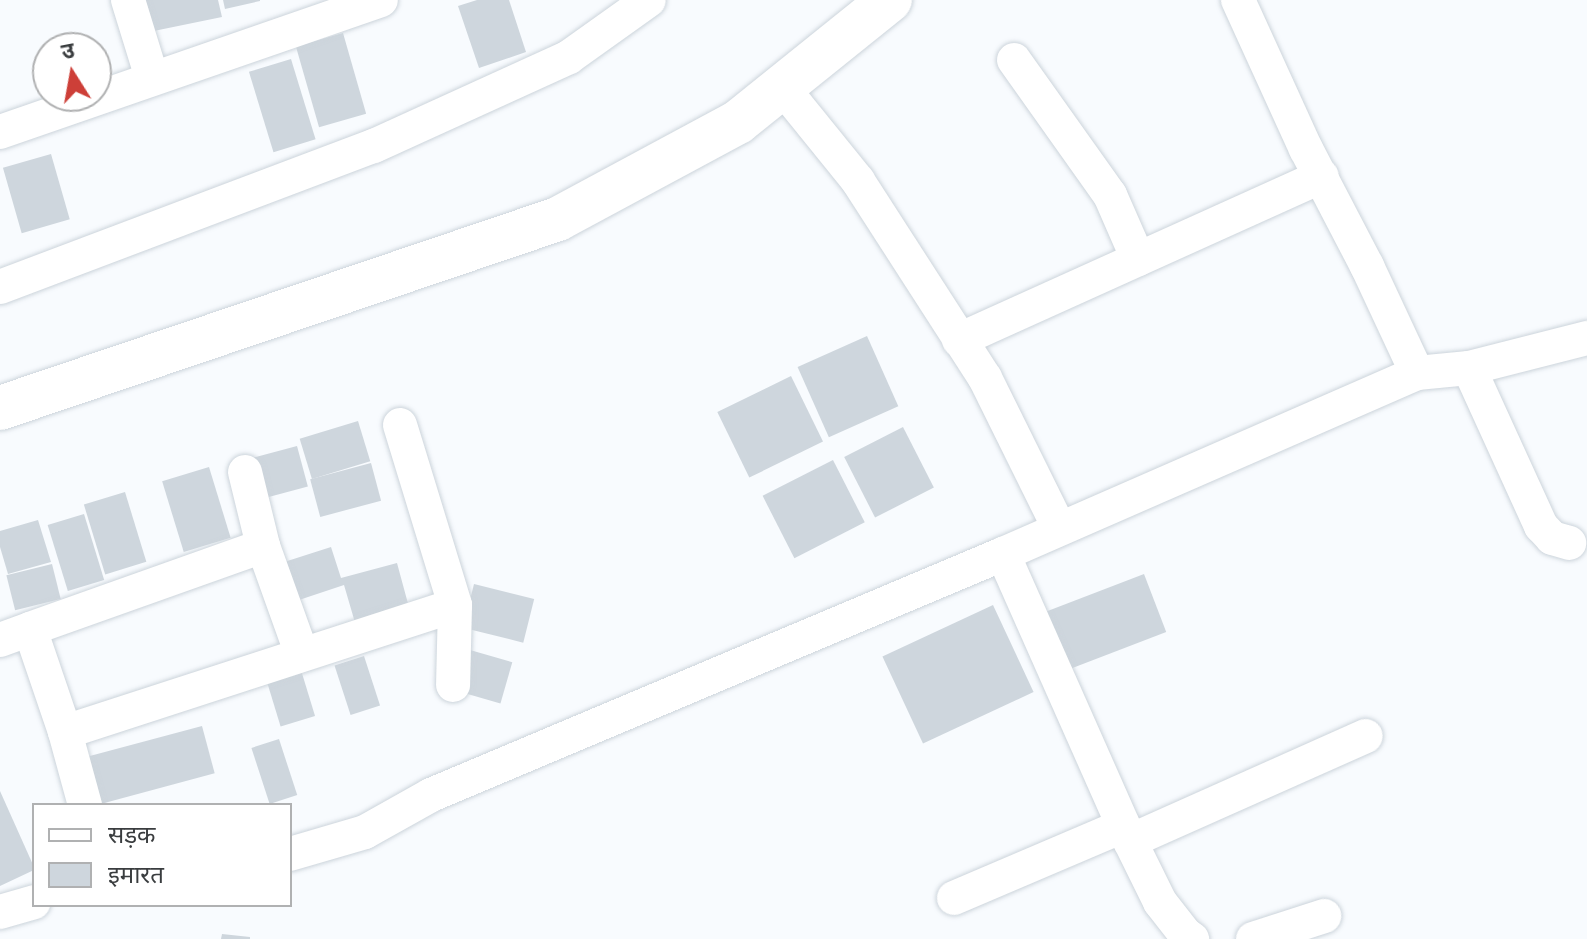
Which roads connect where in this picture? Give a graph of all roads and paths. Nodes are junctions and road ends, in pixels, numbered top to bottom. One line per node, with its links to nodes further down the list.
1 (128, 0): 7 (street)
2 (890, 0): 8 (street)
3 (1238, 0): 10 (street)
4 (359, 3): 7 (street)
5 (632, 6): 12 (street)
6 (1014, 60): 11 (street)
7 (152, 78): 9 (street)
8 (782, 87): 14 (street); 17 (street)
9 (0, 132)
10 (1322, 176): 11 (street); 16 (street)
11 (1138, 259): 14 (street)
12 (0, 287)
13 (1587, 338): 15 (street)
14 (959, 340): 20 (street)
15 (1469, 368): 16 (street); 21 (street)
16 (1417, 373): 20 (street)
17 (0, 408)
18 (400, 425): 24 (street)
19 (245, 472): 22 (street)
20 (1059, 528): 23 (street)
21 (1569, 543)
22 (263, 546): 25 (street); 26 (street)
23 (1003, 554): 31 (street); 32 (street)
24 (455, 605): 26 (street); 27 (street)
25 (15, 634): 28 (street)
26 (301, 652): 28 (street)
27 (453, 685)
28 (65, 732): 30 (street)
29 (1366, 736): 31 (street)
30 (84, 803)
31 (1127, 834): 33 (street); 37 (street)
32 (292, 853)
33 (954, 898)
34 (32, 903): 35 (street)
35 (0, 912)
36 (1324, 916): 38 (street)
37 (1192, 939)
38 (1253, 939)

